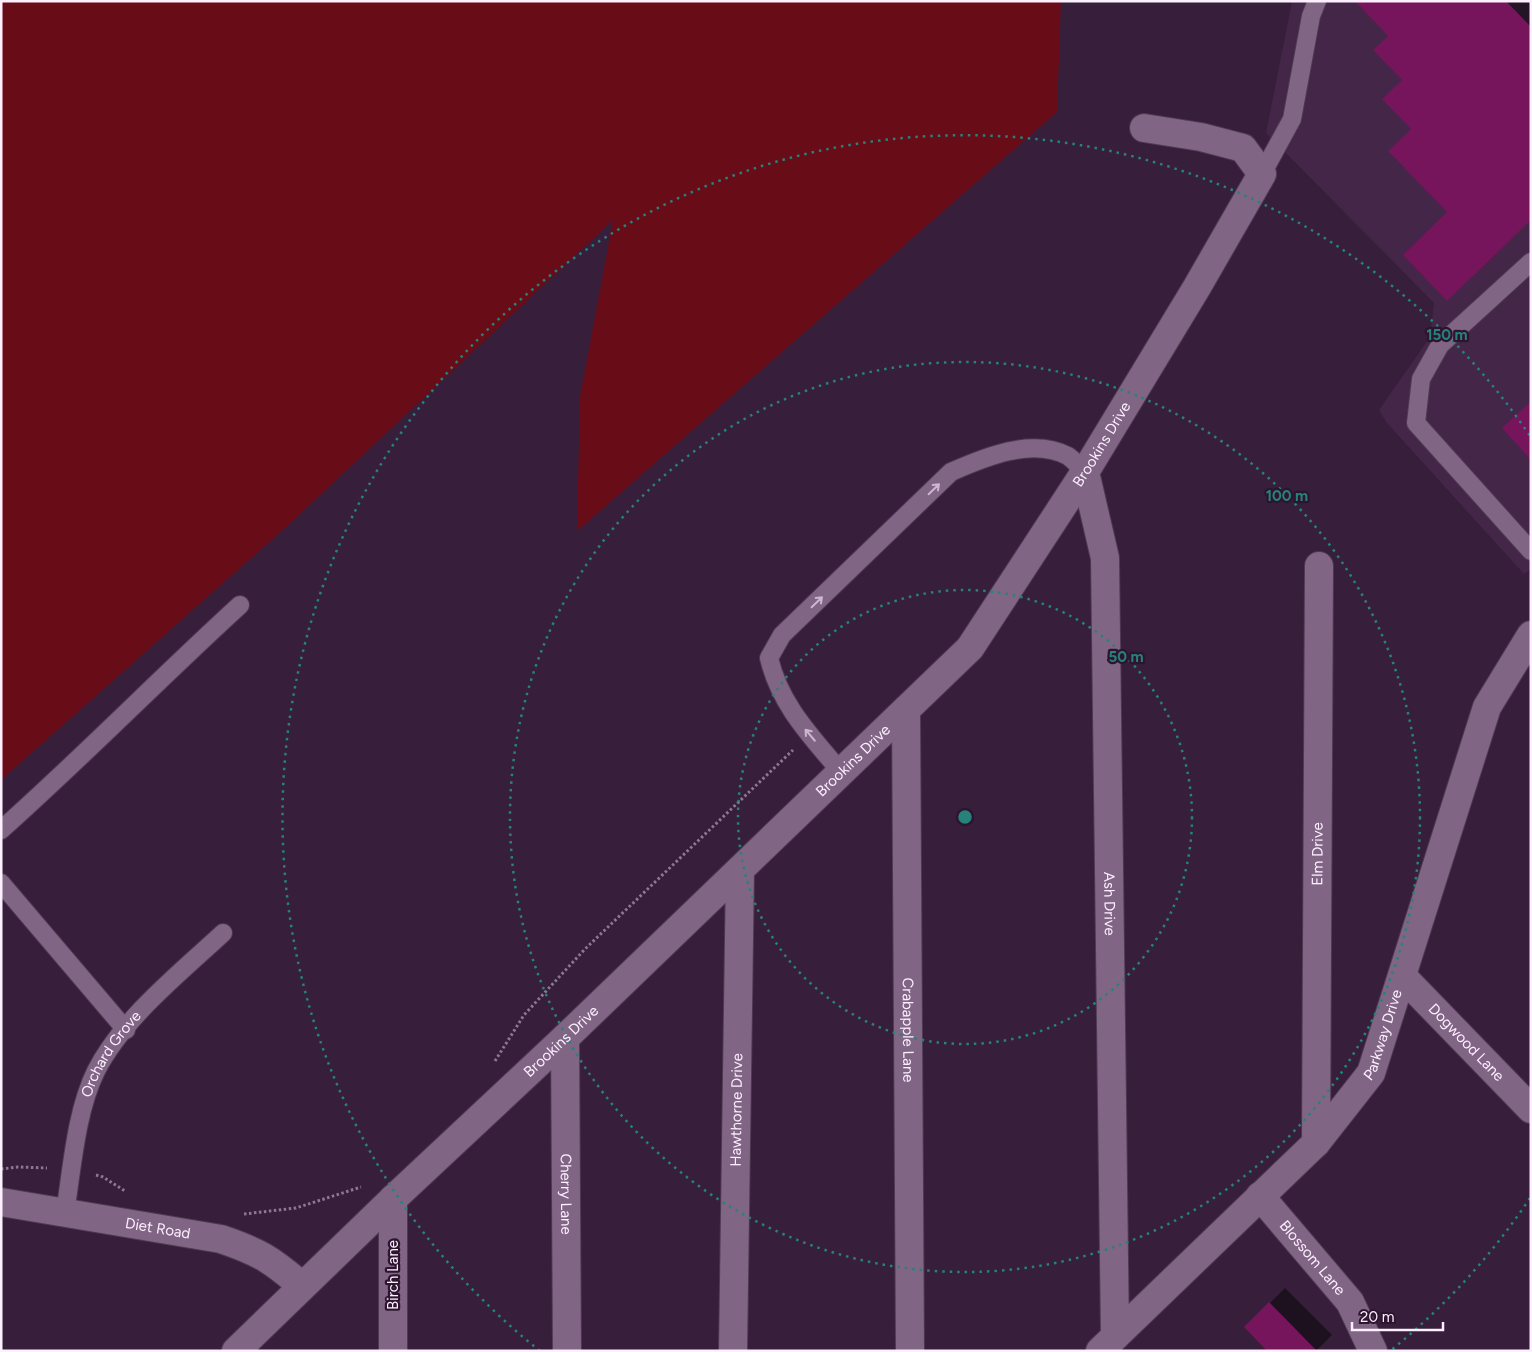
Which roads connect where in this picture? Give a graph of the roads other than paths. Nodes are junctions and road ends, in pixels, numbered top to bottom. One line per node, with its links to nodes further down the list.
1 (1317, 1): 3 (lane)
2 (1144, 128): 3 (street)
3 (1262, 174): 5 (street, Brookins Drive)
4 (1531, 262): 6 (lane)
5 (1085, 472): 10 (street, Brookins Drive); 11 (lane, one-way to 5); 26 (street, Ash Drive)
6 (1531, 551)
7 (1319, 566): 20 (street, Elm Drive)
8 (240, 605): 12 (lane)
9 (1528, 647): 16 (street, Parkway Drive)
10 (906, 710): 11 (street, Brookins Drive); 31 (street, Crabapple Lane)
11 (841, 772): 13 (street, Brookins Drive)
12 (1, 830)
13 (740, 870): 18 (street, Brookins Drive); 30 (street, Hawthorne Drive)
14 (1, 883): 17 (lane)
15 (223, 933): 17 (lane, Orchard Grove)
16 (1403, 977): 19 (street, Dogwood Lane); 20 (street, Parkway Drive)
17 (126, 1030): 24 (lane, Orchard Grove)
18 (565, 1038): 22 (street, Brookins Drive); 29 (street, Cherry Lane)
19 (1531, 1109)
20 (1316, 1143): 21 (street, Parkway Drive)
21 (1260, 1196): 26 (street, Parkway Drive); 32 (street, Blossom Lane)
22 (393, 1199): 25 (street, Brookins Drive); 28 (street, Birch Lane)
23 (1, 1202): 24 (street, Diet Road)
24 (65, 1213): 25 (street, Diet Road)
25 (302, 1286): 27 (street, Brookins Drive)
26 (1108, 1343)
27 (236, 1351)
28 (393, 1351)
29 (567, 1351)
30 (733, 1351)
31 (910, 1351)
32 (1373, 1351)

